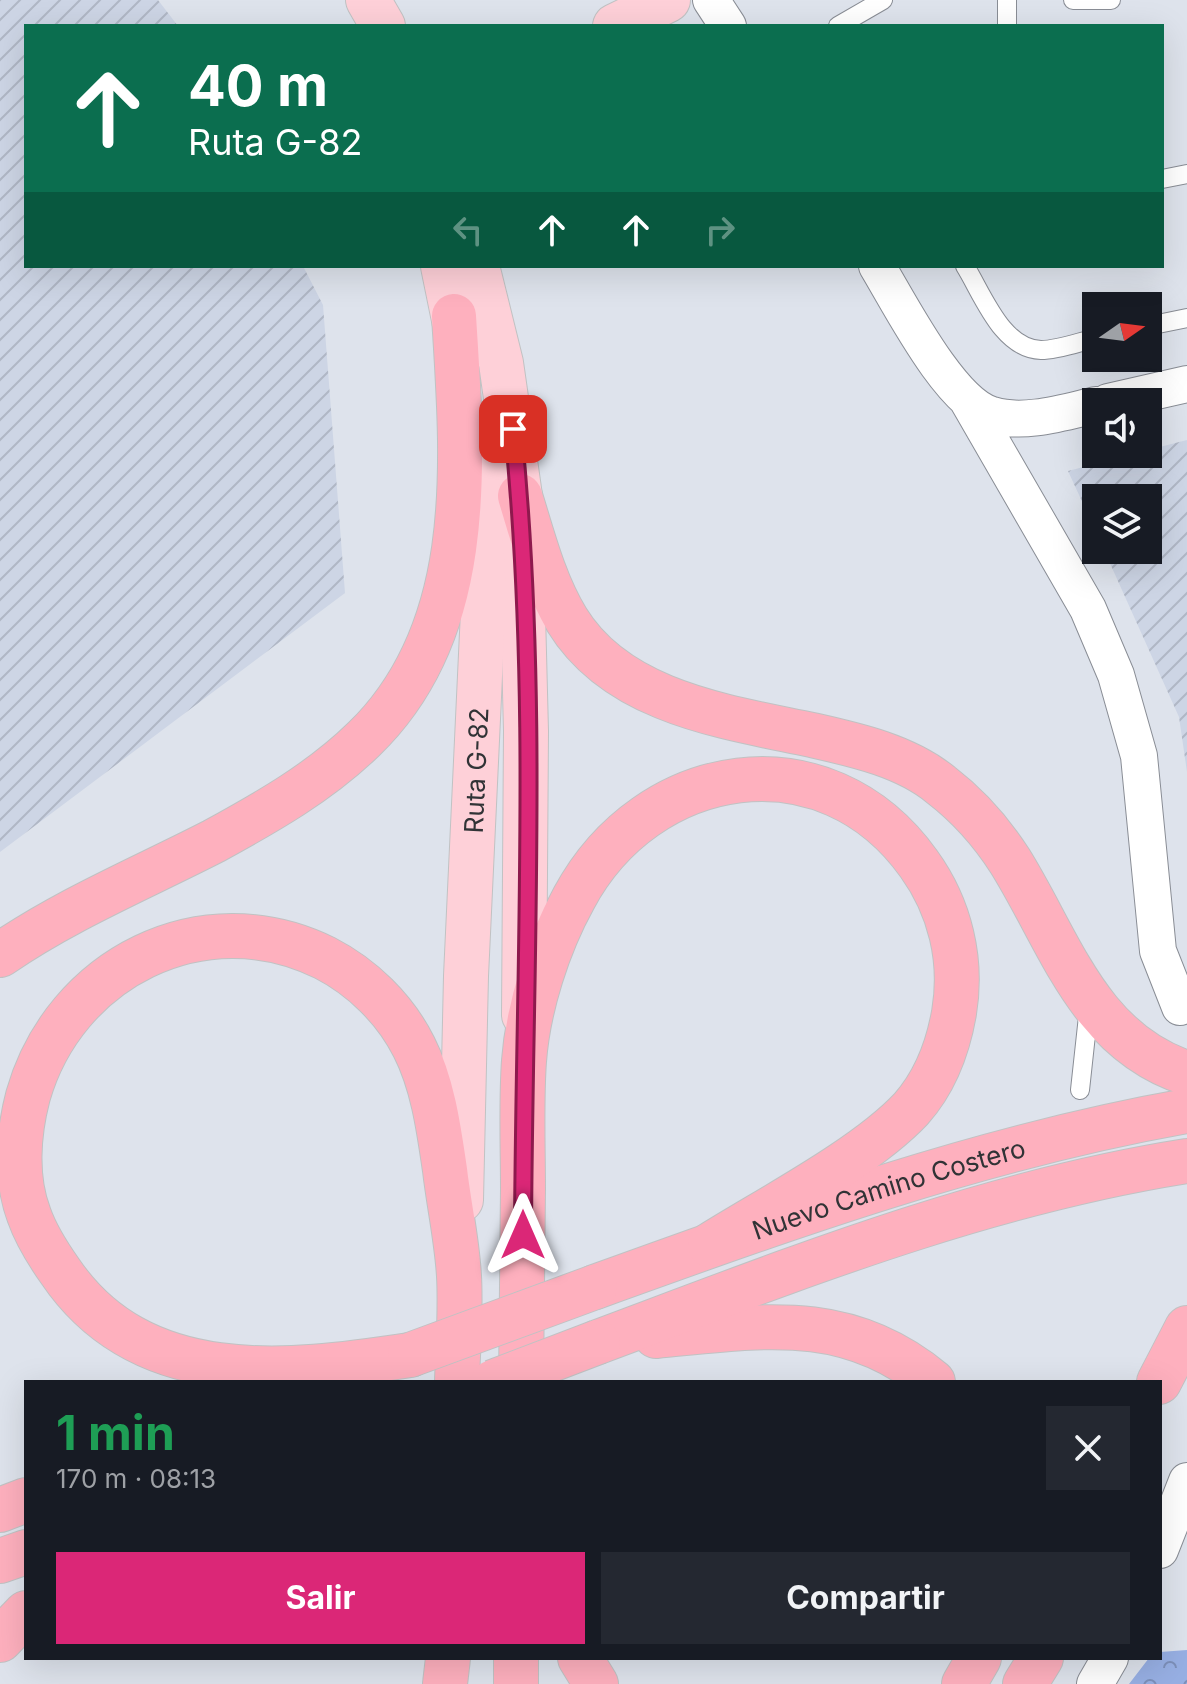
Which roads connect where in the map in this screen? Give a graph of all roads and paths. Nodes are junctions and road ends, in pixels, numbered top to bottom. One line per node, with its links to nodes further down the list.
1 (668, 0): 8 (main road)
2 (711, 0): 9 (street)
3 (883, 0): 7 (lane)
4 (1007, 0): 10 (lane)
5 (1073, 0): 6 (lane)
6 (1111, 0)
7 (862, 21)
8 (619, 24)
9 (727, 24)
10 (1007, 24)
11 (1187, 174): 12 (lane)
12 (1164, 179)
13 (443, 268): 17 (main road, Ruta G-82)
14 (477, 268): 25 (main road, Ruta G-82)
15 (878, 268): 23 (street)
16 (966, 268): 20 (lane)
17 (454, 316): 26 (highway); 35 (main road, Ruta G-82)
18 (1187, 318): 19 (lane)
19 (1162, 323)
20 (1082, 341)
21 (1187, 384): 22 (street)
22 (1162, 390)
23 (968, 401): 24 (street); 28 (street)
24 (1082, 407)
25 (520, 496): 27 (highway); 29 (main road, Ruta G-82)
26 (0, 955)
27 (1090, 1000): 30 (highway); 31 (lane)
28 (1184, 1006)
29 (524, 1058): 34 (highway); 42 (highway)
30 (1187, 1073)
31 (1080, 1090)
32 (1187, 1111): 34 (highway, Nuevo Camino Costero)
33 (1187, 1161): 37 (highway, Nuevo Camino Costero)
34 (710, 1245): 38 (highway, Nuevo Camino Costero, bridge)
35 (459, 1276): 38 (highway); 40 (highway)
36 (1187, 1328): 44 (highway)
37 (598, 1342): 41 (highway, Nuevo Camino Costero, bridge); 43 (highway)
38 (410, 1355): 39 (highway)
39 (346, 1380)
40 (457, 1380)
41 (498, 1380)
42 (521, 1380)
43 (930, 1380)
44 (1160, 1380)
45 (1187, 1481): 48 (street)
46 (24, 1501): 47 (highway)
47 (0, 1510)
48 (1162, 1545)
49 (24, 1553): 50 (highway)
50 (0, 1561)
51 (24, 1615): 52 (highway)
52 (0, 1640)
53 (450, 1660): 60 (highway)
54 (450, 1660): 61 (highway)
55 (516, 1660): 62 (highway)
56 (581, 1660): 63 (highway)
57 (978, 1660): 64 (highway)
58 (1040, 1660): 65 (highway)
59 (1109, 1660): 66 (street)
60 (445, 1684)
61 (451, 1684)
62 (516, 1684)
63 (596, 1684)
64 (964, 1684)
65 (1025, 1684)
66 (1095, 1684)

